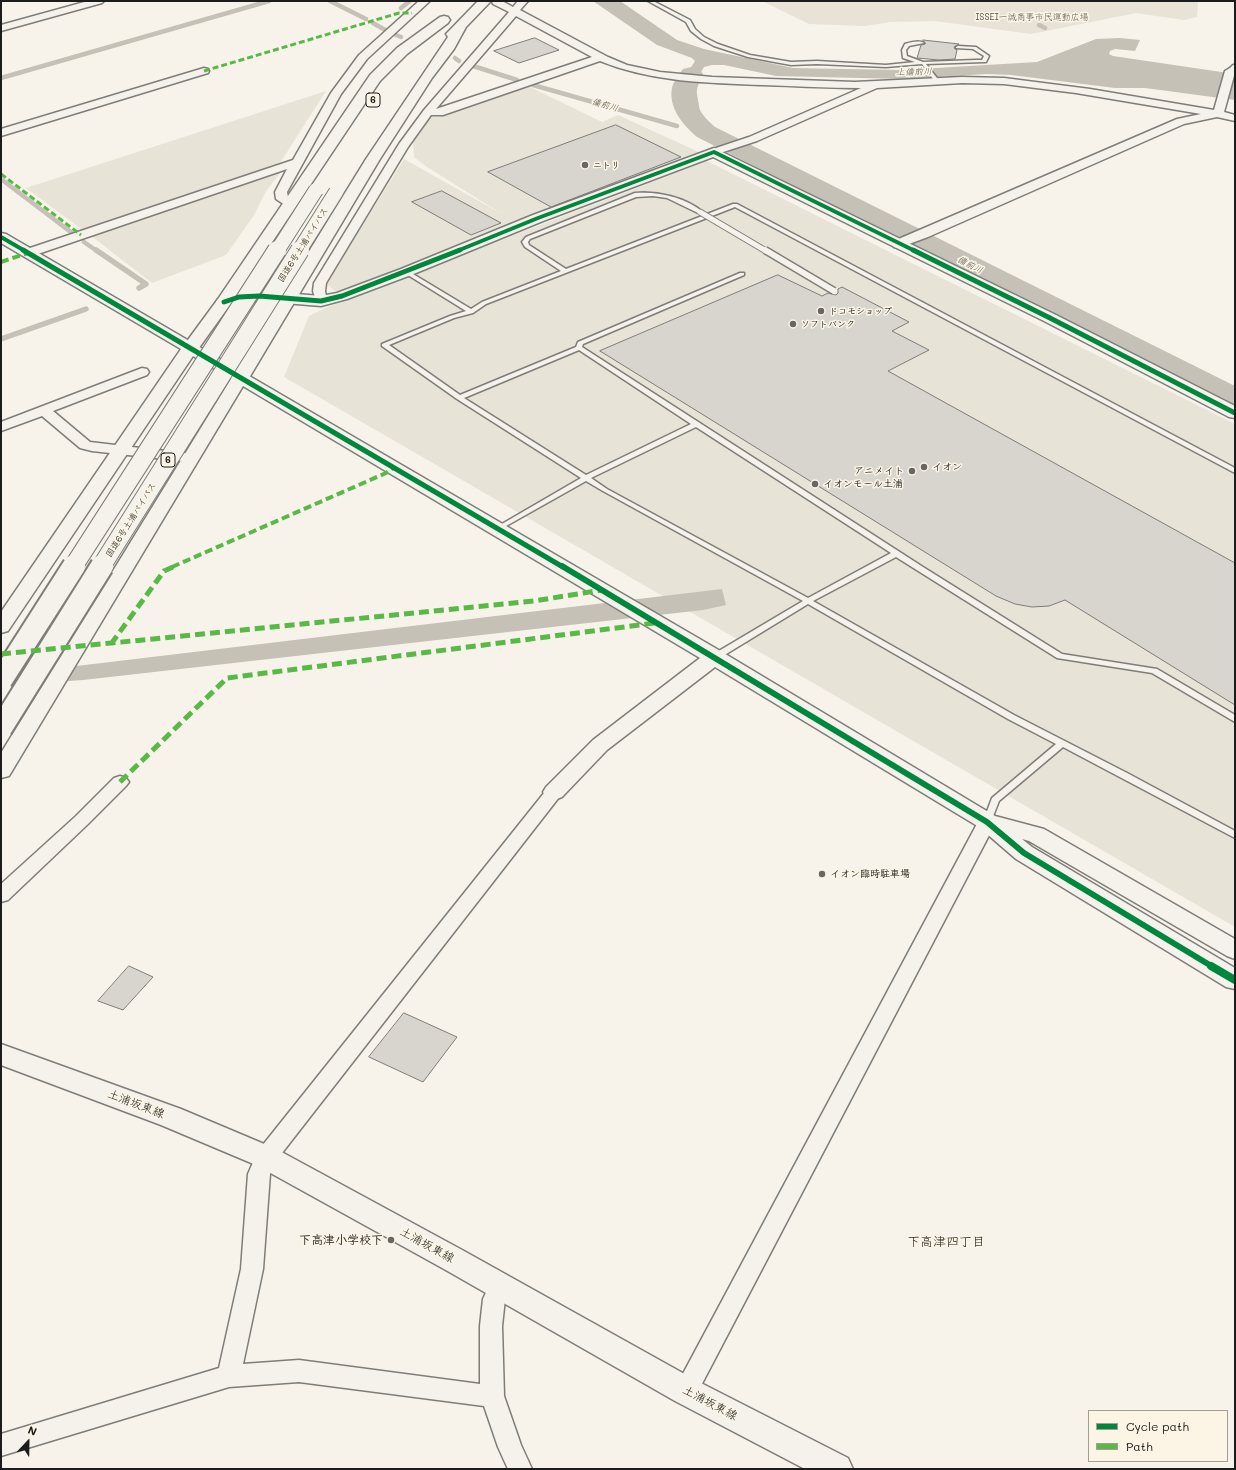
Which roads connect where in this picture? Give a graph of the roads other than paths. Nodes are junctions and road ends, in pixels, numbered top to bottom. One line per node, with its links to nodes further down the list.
1 (99, 1): 8 (street)
2 (425, 1): 24 (street)
3 (523, 1): 6 (street)
4 (650, 1): 12 (lane)
5 (490, 2): 6 (street); 7 (main road)
6 (515, 10): 11 (street); 18 (street)
7 (462, 23): 17 (main road); 35 (main road)
8 (1, 28)
9 (922, 43): 12 (lane)
10 (958, 46): 12 (lane)
11 (600, 58): 16 (street); 18 (street)
12 (925, 64): 15 (lane)
13 (1232, 68): 19 (street)
14 (204, 71): 21 (street)
15 (937, 81): 16 (street); 19 (street)
16 (877, 85): 23 (street)
17 (397, 96)
18 (428, 112): 36 (street)
19 (1218, 114): 20 (street); 29 (street)
20 (1235, 118)
21 (1, 133)
22 (353, 133): 27 (main road, 6)
23 (719, 150): 29 (street); 31 (street)
24 (297, 162): 27 (street); 30 (street)
25 (320, 184): 57 (main road, 国道6号土浦バイパス / 6, bridge)
26 (340, 186): 59 (main road, 国道6号土浦バイパス / 6, bridge)
27 (289, 203): 37 (main road)
28 (1, 237): 30 (street)
29 (904, 241): 45 (street)
30 (28, 253): 39 (street)
31 (406, 272): 36 (street); 38 (lane)
32 (566, 272): 34 (lane, bridge); 38 (lane); 50 (lane)
33 (742, 274): 40 (lane)
34 (834, 291)
35 (289, 299): 36 (street); 37 (street); 42 (main road)
36 (321, 301)
37 (224, 302): 39 (main road)
38 (471, 312): 43 (lane)
39 (190, 348): 42 (street); 48 (street)
40 (579, 348): 43 (lane); 46 (lane)
41 (142, 372): 44 (street)
42 (240, 378): 49 (street); 52 (street)
43 (459, 398): 51 (lane)
44 (43, 410): 47 (street); 48 (street)
45 (1235, 413)
46 (696, 424): 51 (lane); 53 (lane)
47 (1, 427)
48 (121, 451): 49 (street); 55 (street)
49 (191, 458): 61 (street)
50 (1235, 471)
51 (586, 478): 52 (lane); 54 (lane)
52 (497, 529): 56 (street)
53 (897, 553): 54 (lane); 58 (lane)
54 (808, 601): 56 (lane); 60 (lane)
55 (1, 627)
56 (715, 658): 63 (street); 64 (street)
57 (1, 680)
58 (1235, 719)
59 (1, 728)
60 (1062, 743): 64 (lane); 65 (lane)
61 (1, 771)
62 (120, 782): 66 (street)
63 (554, 792): 70 (street)
64 (987, 822): 67 (street); 68 (street); 73 (street)
65 (1235, 835)
66 (1, 895)
67 (1235, 950)
68 (1235, 980)
69 (1, 1054): 70 (main road, 土浦坂東線)
70 (266, 1157): 71 (main road, 土浦坂東線); 72 (street)
71 (500, 1286): 73 (main road, 土浦坂東線); 74 (street)
72 (229, 1376): 74 (street); 75 (street)
73 (686, 1391): 77 (main road, 土浦坂東線)
74 (492, 1396): 76 (street)
75 (1, 1445)
76 (520, 1469)
77 (837, 1469)

